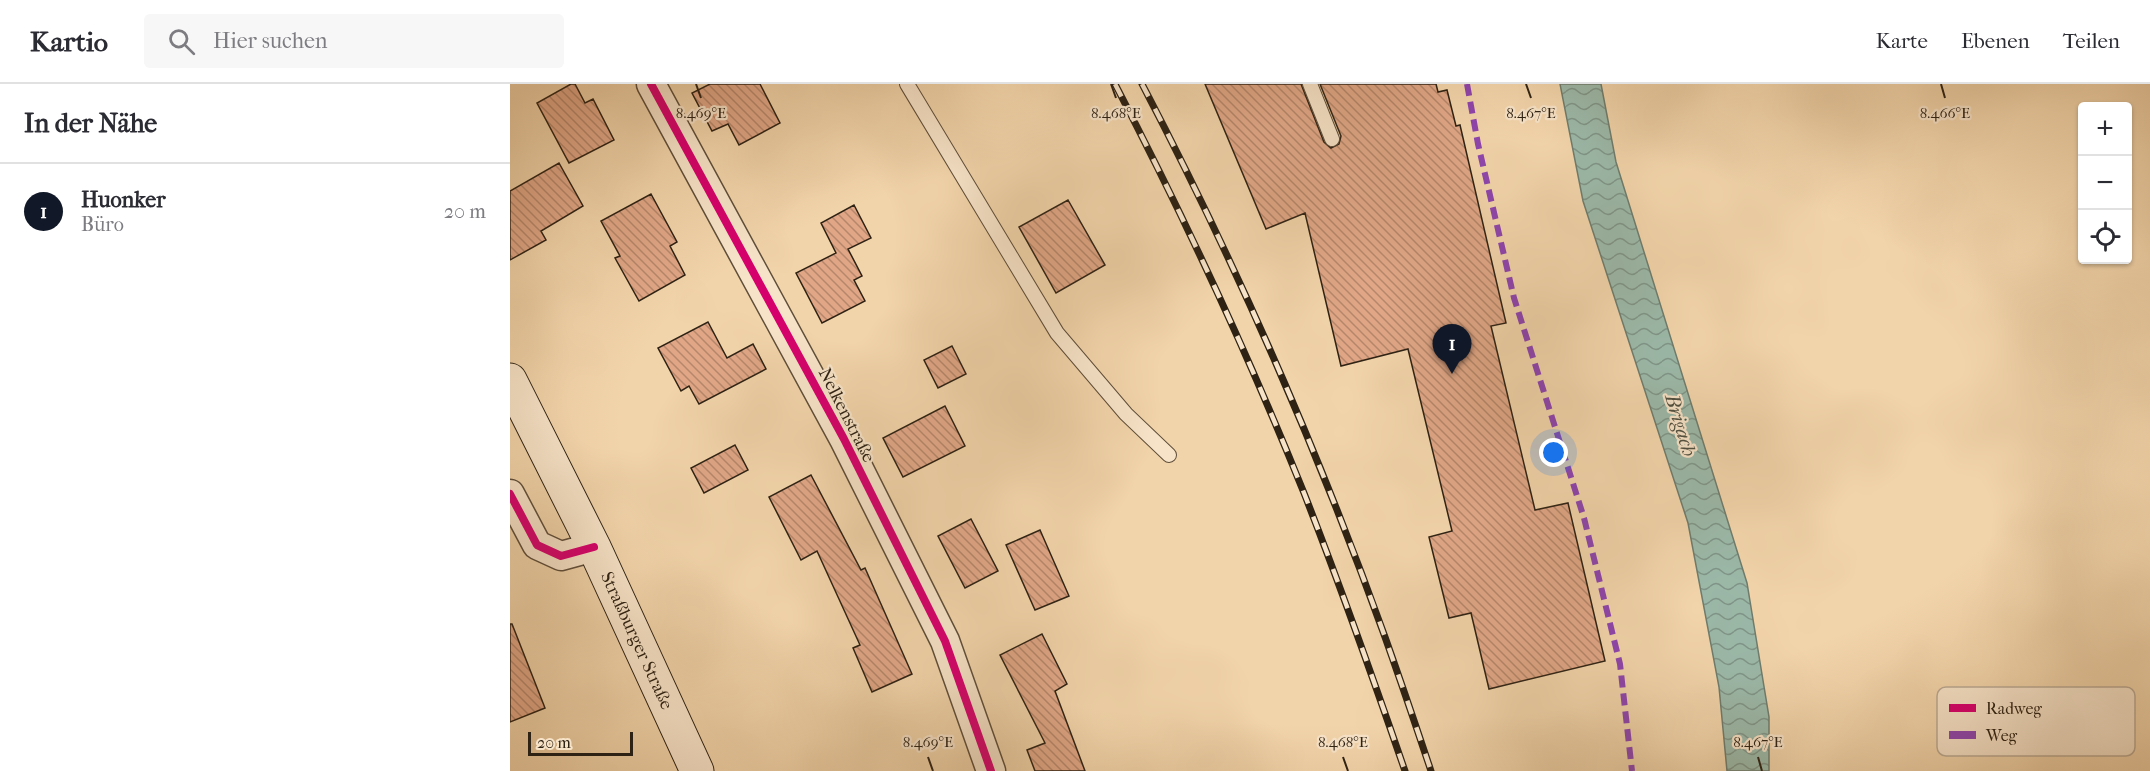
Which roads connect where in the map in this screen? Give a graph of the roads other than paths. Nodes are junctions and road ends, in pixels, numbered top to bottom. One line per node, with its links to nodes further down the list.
1 (651, 84): 10 (street, Nelkenstraße)
2 (907, 84): 6 (lane)
3 (1310, 84): 4 (lane)
4 (1332, 139)
5 (510, 380): 8 (main road, Straßburger Straße)
6 (1169, 454)
7 (510, 494): 8 (street)
8 (594, 547): 9 (main road, Straßburger Straße)
9 (697, 771)
10 (991, 771)

